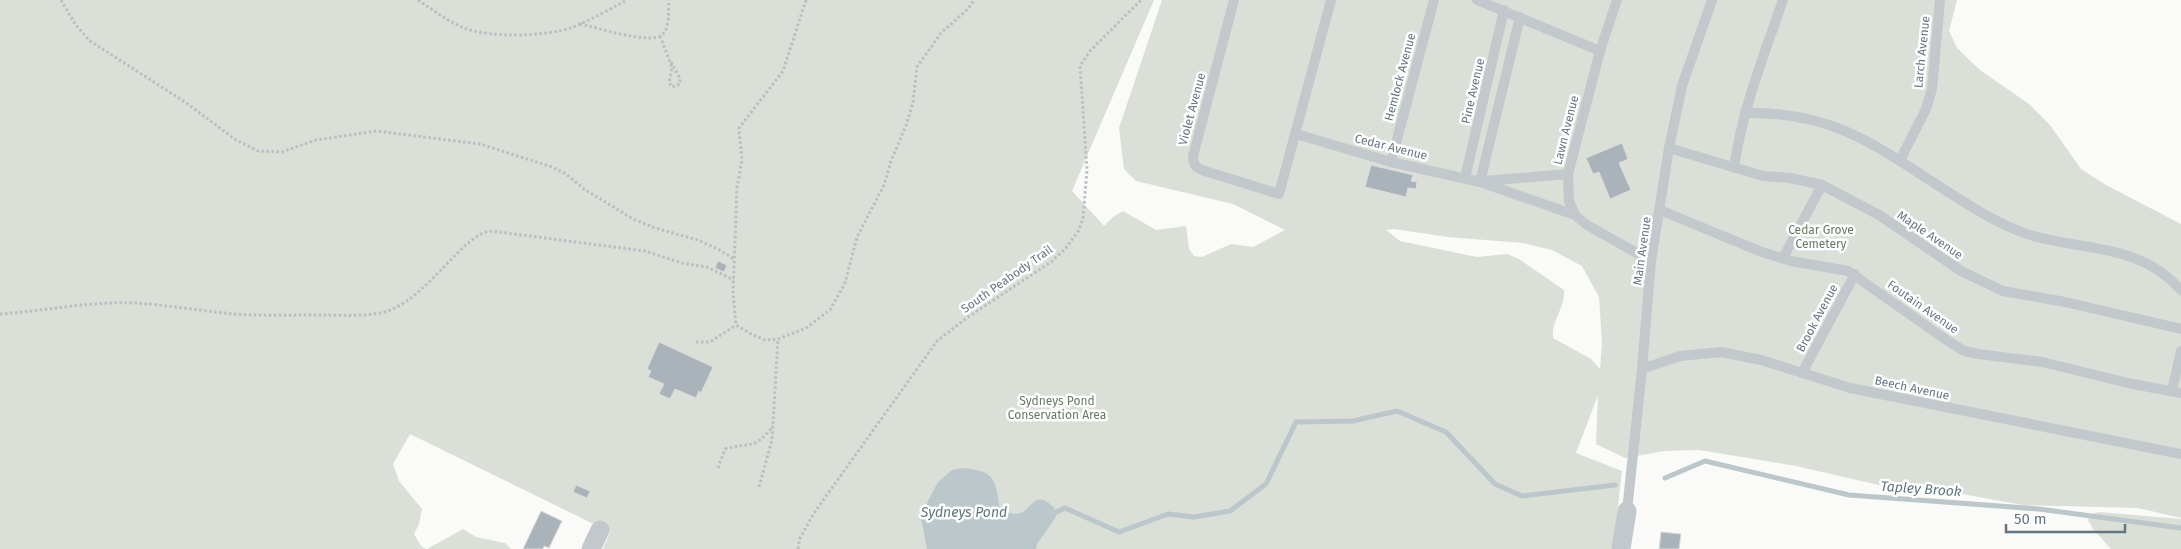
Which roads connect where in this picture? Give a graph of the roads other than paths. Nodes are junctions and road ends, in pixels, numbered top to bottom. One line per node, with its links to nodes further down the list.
1 (1234, 0): 13 (lane, Violet Avenue)
2 (1331, 0): 13 (lane)
3 (1434, 0): 16 (lane, Hemlock Avenue)
4 (1477, 0): 9 (lane)
5 (1617, 0): 11 (lane, Lawn Avenue)
6 (1712, 0): 14 (lane, Main Avenue)
7 (1783, 0): 12 (lane)
8 (1940, 0): 15 (lane, Larch Avenue)
9 (1504, 10): 10 (lane); 19 (lane, Pine Avenue)
10 (1520, 17): 11 (lane); 20 (lane)
11 (1600, 51): 18 (lane, Lawn Avenue)
12 (1745, 113): 15 (lane); 17 (lane)
13 (1296, 134): 16 (lane, Cedar Avenue)
14 (1669, 148): 17 (lane, Maple Avenue); 22 (lane, Main Avenue)
15 (1900, 160): 27 (lane)
16 (1391, 162): 19 (lane, Cedar Avenue)
17 (1734, 168): 21 (lane, Maple Avenue)
18 (1568, 174): 20 (lane, Cedar Avenue); 23 (lane, Lawn Avenue)
19 (1465, 178): 20 (lane, Cedar Avenue)
20 (1480, 182): 23 (lane, Cedar Avenue)
21 (1822, 185): 24 (lane); 28 (lane, Maple Avenue)
22 (1660, 210): 24 (lane, Foutain Avenue); 25 (lane, Main Avenue)
23 (1575, 215): 25 (lane, Cedar Avenue)
24 (1783, 258): 26 (lane, Foutain Avenue)
25 (1651, 261): 30 (lane, Main Avenue)
26 (1854, 274): 31 (lane, Brook Avenue); 32 (lane, Foutain Avenue)
27 (2181, 290)
28 (2181, 329)
29 (2181, 351): 32 (lane)
30 (1642, 369): 31 (lane, Beech Avenue); 34 (lane, Main Avenue)
31 (1802, 373): 33 (lane, Beech Avenue)
32 (2176, 392)
33 (2181, 454)
34 (1627, 511): 37 (street)
35 (600, 530): 36 (street)
36 (591, 549)
37 (1621, 549)

